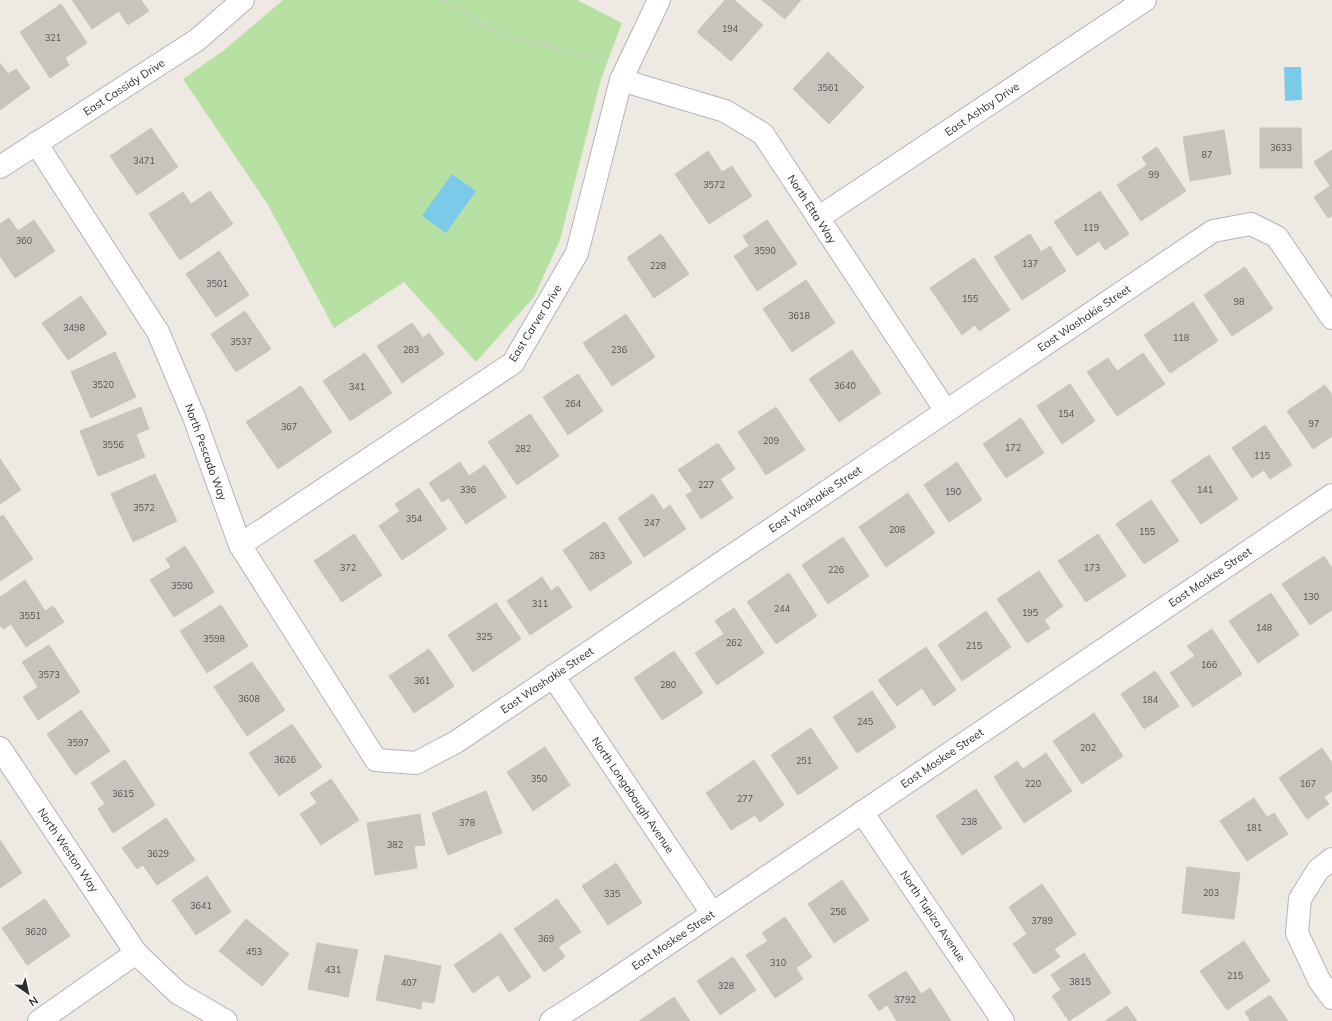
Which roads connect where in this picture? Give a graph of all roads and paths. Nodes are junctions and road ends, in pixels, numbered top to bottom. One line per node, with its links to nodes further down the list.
1 (243, 0): 6 (street, East Cassidy Drive)
2 (442, 0): 5 (path)
3 (660, 0): 5 (street, East Carver Drive)
4 (1145, 0): 8 (street, East Ashby Drive)
5 (621, 80): 8 (street, North Etta Way); 12 (street, East Carver Drive)
6 (36, 143): 7 (street, East Cassidy Drive); 12 (street, North Pescado Way)
7 (0, 168)
8 (818, 218): 10 (street, North Etta Way)
9 (1332, 318): 10 (street, East Washakie Street)
10 (946, 410): 13 (street, East Washakie Street)
11 (1332, 495): 16 (street, East Moskee Street)
12 (240, 545): 15 (street, North Pescado Way)
13 (553, 676): 15 (street, East Washakie Street); 18 (street, North Longabaugh Avenue)
14 (0, 748): 19 (street, North Weston Way)
15 (376, 760)
16 (862, 812): 18 (street, East Moskee Street); 24 (street, North Tupiza Avenue)
17 (1332, 859): 20 (street)
18 (712, 913): 23 (street, East Moskee Street)
19 (136, 953): 21 (street); 22 (street)
20 (1332, 998)
21 (39, 1021)
22 (226, 1021)
23 (551, 1021)
24 (1003, 1021)

